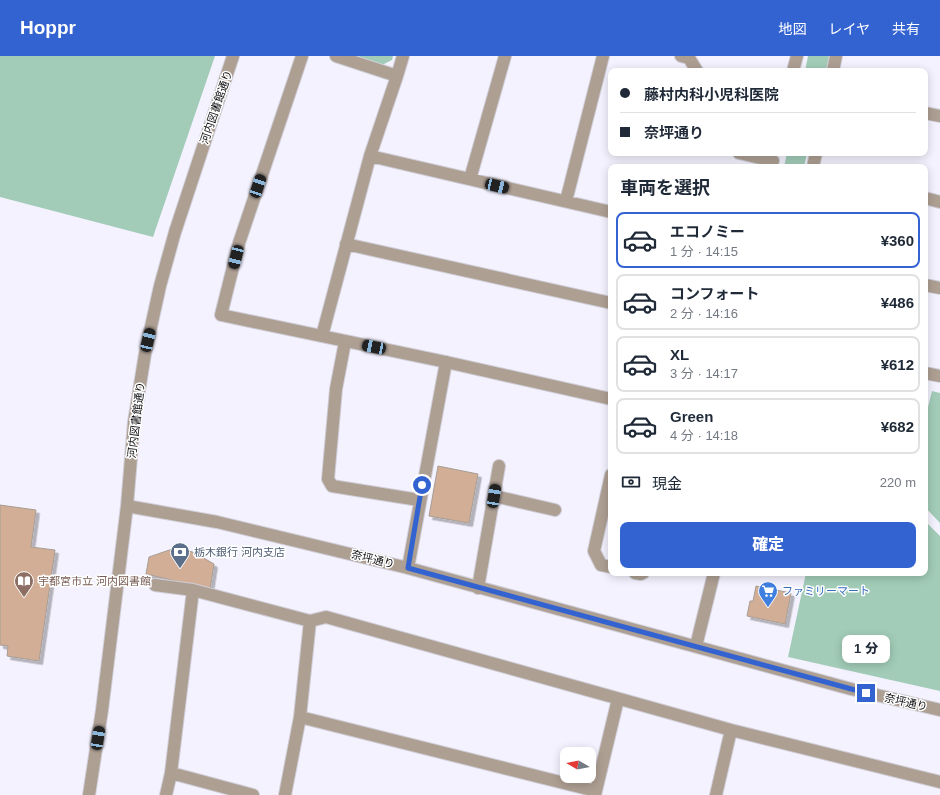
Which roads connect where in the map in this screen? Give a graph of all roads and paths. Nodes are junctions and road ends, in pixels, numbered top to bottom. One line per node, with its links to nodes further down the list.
1 (233, 56): 38 (street, 河内図書館通り)
2 (302, 56): 28 (street)
3 (336, 56): 13 (street)
4 (403, 56): 13 (street)
5 (506, 56): 19 (street)
6 (603, 56): 21 (street)
7 (681, 56): 10 (street)
8 (797, 56): 11 (street)
9 (836, 56): 12 (street)
10 (695, 68)
11 (794, 68)
12 (834, 68)
13 (397, 76): 16 (street)
14 (928, 114): 15 (street)
15 (940, 116)
16 (370, 156): 19 (street); 24 (street)
17 (754, 156): 18 (street)
18 (773, 160)
19 (470, 179): 21 (street)
20 (928, 199): 22 (street)
21 (566, 201): 23 (street)
22 (940, 202)
23 (608, 211)
24 (346, 244): 27 (street); 28 (street)
25 (928, 286): 26 (street)
26 (940, 288)
27 (608, 302)
28 (322, 336): 29 (street)
29 (345, 342): 30 (street); 37 (street)
30 (446, 362): 33 (street); 37 (street)
31 (928, 374): 32 (street)
32 (940, 376)
33 (608, 398)
34 (499, 466): 36 (street)
35 (608, 488): 40 (street)
36 (494, 496): 39 (street); 44 (street)
37 (419, 500): 41 (street)
38 (127, 506): 41 (street, 奈坪通り); 55 (street, 河内図書館通り)
39 (555, 510)
40 (608, 566)
41 (408, 568): 44 (street, 奈坪通り)
42 (713, 576): 47 (street)
43 (155, 585): 45 (street)
44 (478, 588): 47 (street, 奈坪通り)
45 (193, 590): 46 (street); 52 (street)
46 (310, 621): 48 (street); 50 (street)
47 (696, 646): 49 (street, 奈坪通り)
48 (618, 699): 51 (street); 54 (street)
49 (940, 710)
50 (300, 717): 54 (street); 58 (street)
51 (731, 730): 53 (street); 59 (street)
52 (171, 773): 56 (street); 57 (street)
53 (940, 782)
54 (595, 793)
55 (89, 795)
56 (166, 795)
57 (253, 795)
58 (285, 795)
59 (716, 795)

